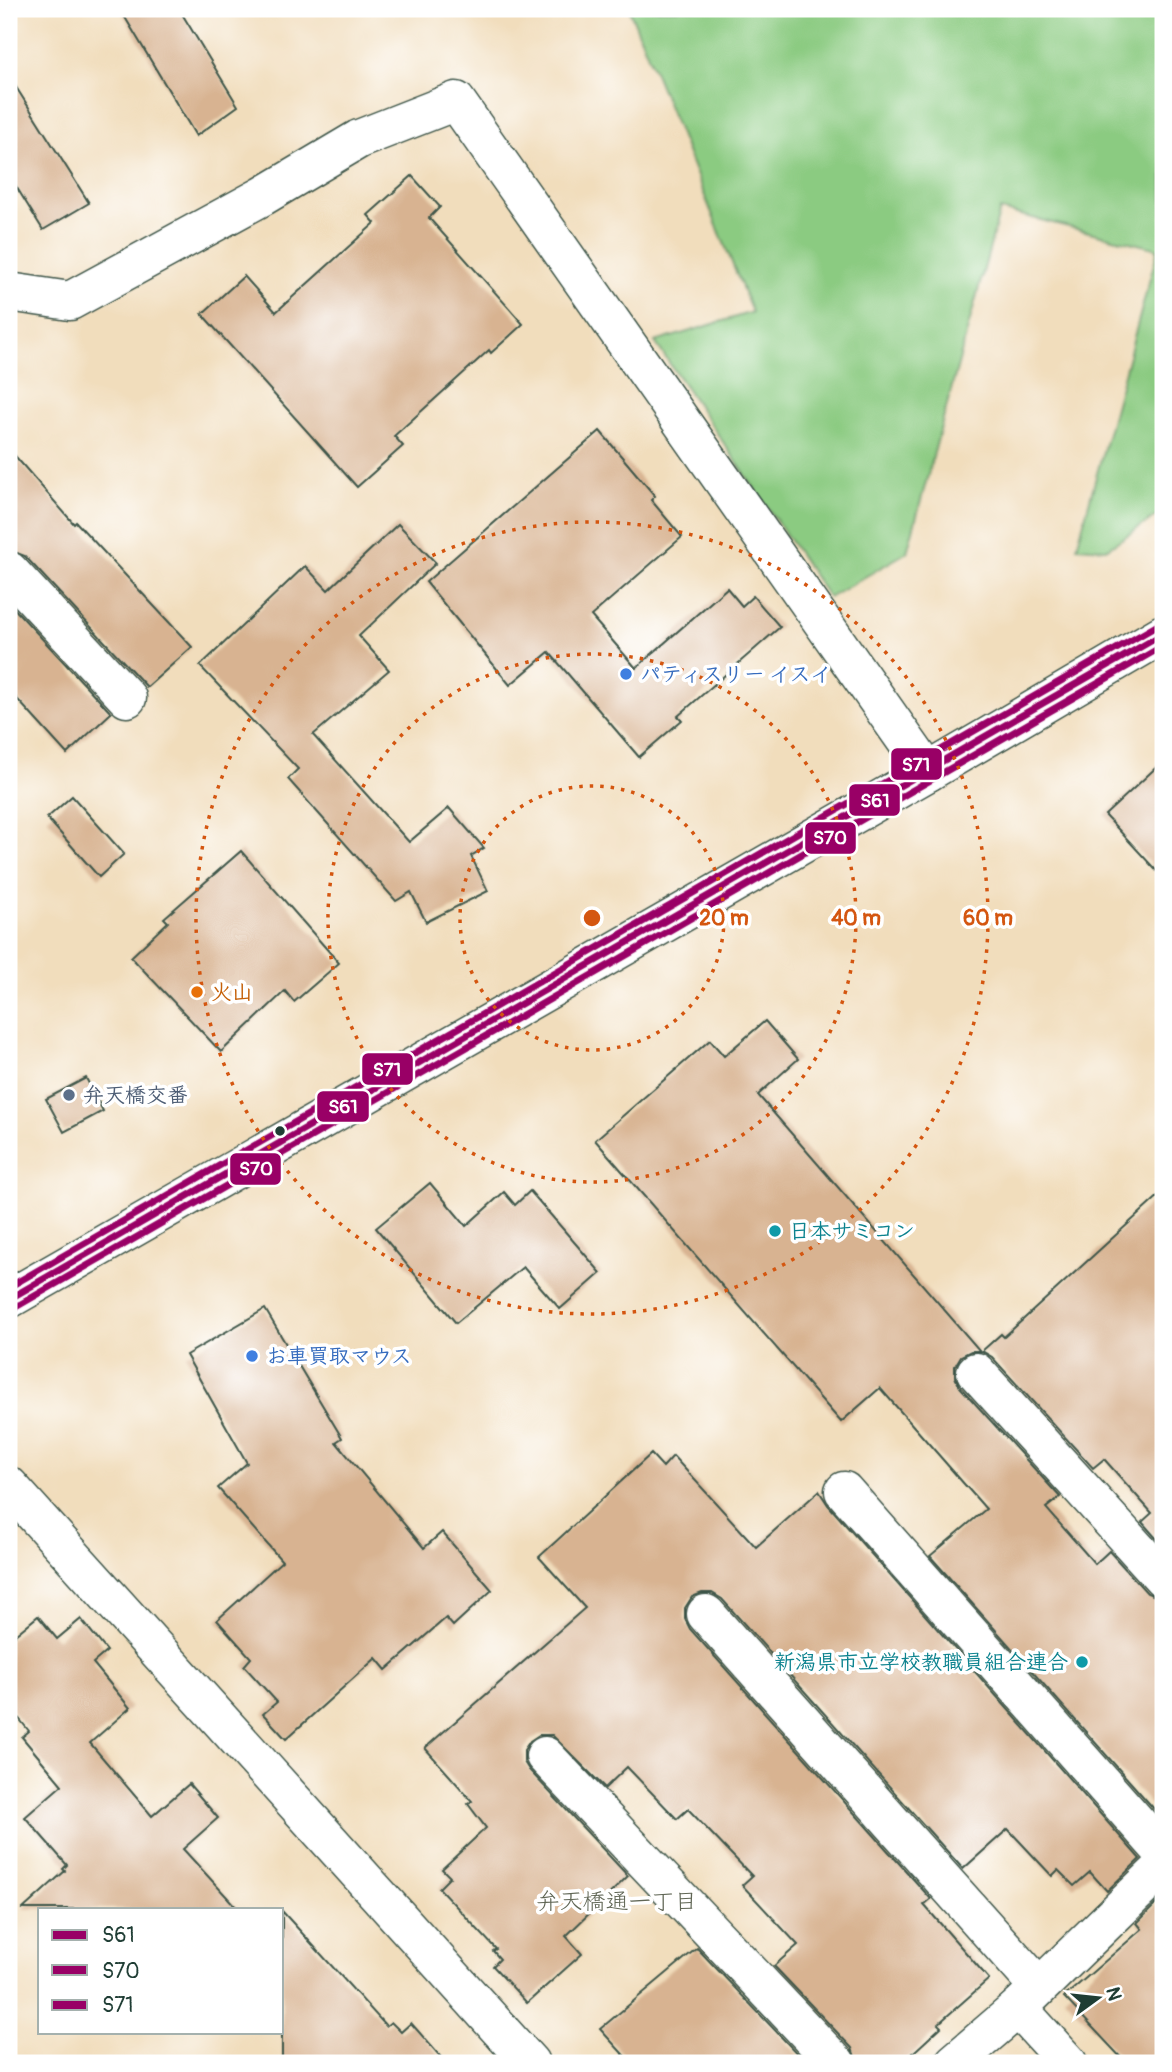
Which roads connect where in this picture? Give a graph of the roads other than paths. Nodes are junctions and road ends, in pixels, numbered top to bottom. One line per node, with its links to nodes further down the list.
1 (9, 292): 5 (street)
2 (9, 571): 4 (street)
3 (1163, 634): 5 (street)
4 (127, 698)
5 (928, 772): 6 (street)
6 (9, 1299)
7 (975, 1373): 10 (street)
8 (9, 1486): 16 (street)
9 (844, 1491): 13 (street)
10 (1163, 1578)
11 (706, 1614): 15 (street)
12 (545, 1756): 17 (street)
13 (1163, 1852)
14 (1163, 1867): 15 (street)
15 (1028, 1997): 18 (street); 19 (street)
16 (530, 2063)
17 (836, 2063)
18 (954, 2063)
19 (1068, 2063)

